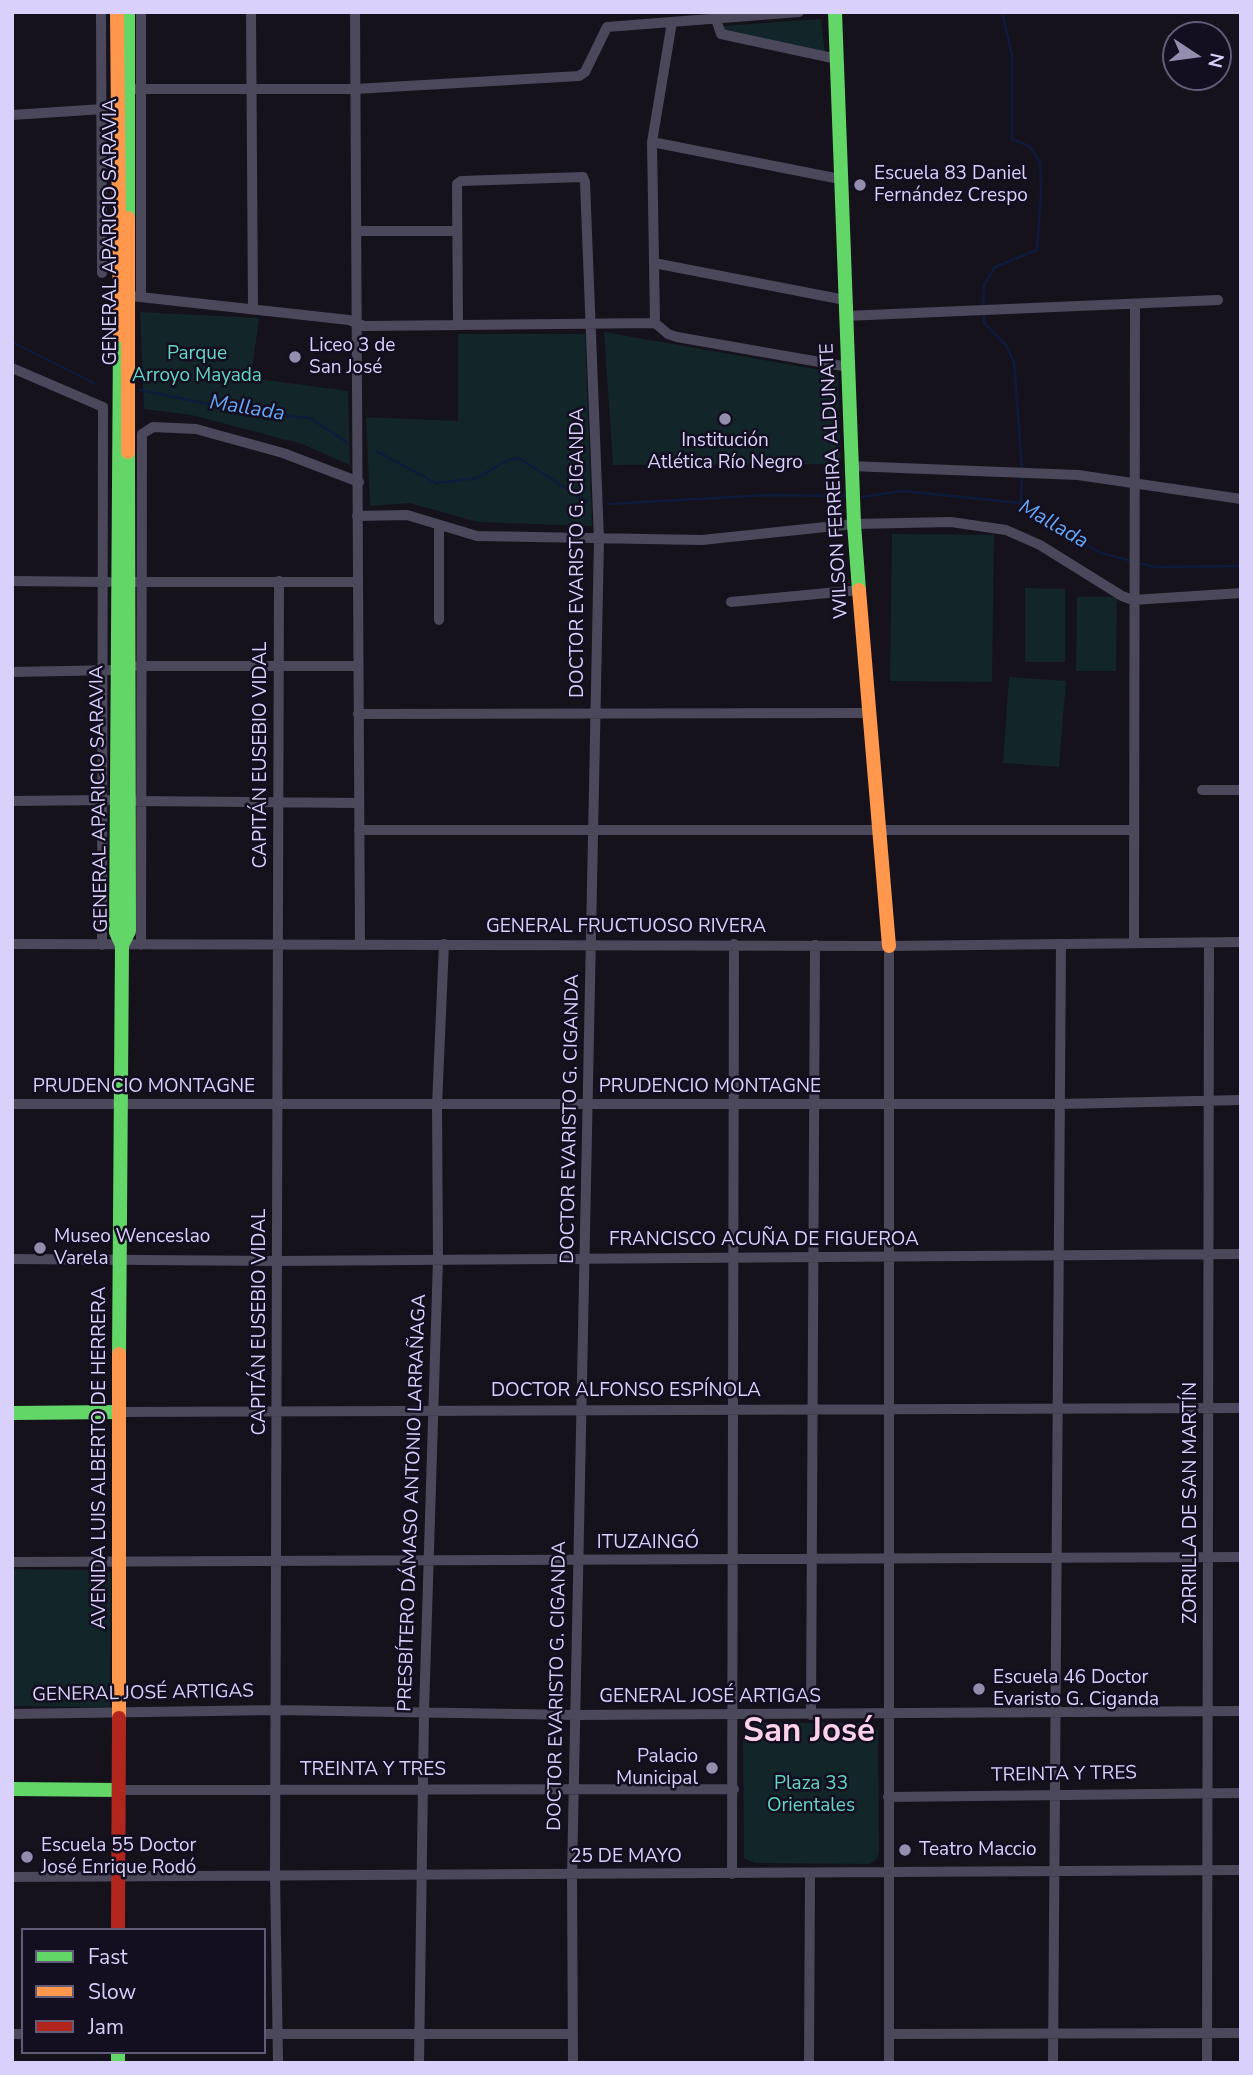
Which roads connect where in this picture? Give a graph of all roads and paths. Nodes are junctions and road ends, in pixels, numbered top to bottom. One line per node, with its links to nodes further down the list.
1 (101, 12): 16 (street, GENERAL APARICIO SARAVIA)
2 (117, 12): 12 (main road, GENERAL APARICIO SARAVIA)
3 (128, 12): 12 (main road, GENERAL APARICIO SARAVIA)
4 (141, 12): 12 (street, GENERAL APARICIO SARAVIA)
5 (251, 12): 13 (street)
6 (355, 12): 14 (street)
7 (799, 12): 9 (street)
8 (835, 12): 11 (main road, WILSON FERREIRA ALDUNATE)
9 (716, 19): 10 (street); 11 (street)
10 (672, 22): 14 (street); 18 (street)
11 (836, 59): 19 (main road, WILSON FERREIRA ALDUNATE)
12 (130, 89): 13 (street); 15 (main road, GENERAL APARICIO SARAVIA); 24 (main road, GENERAL APARICIO SARAVIA)
13 (251, 89): 14 (street); 28 (street)
14 (355, 89): 21 (street)
15 (118, 108): 16 (street); 24 (main road, GENERAL APARICIO SARAVIA)
16 (102, 109): 17 (street); 23 (street, GENERAL APARICIO SARAVIA)
17 (12, 115)
18 (652, 142): 19 (street); 22 (street)
19 (840, 179): 25 (main road, WILSON FERREIRA ALDUNATE)
20 (455, 231): 21 (street); 30 (street, DOCTOR EVARISTO G. CIGANDA); 33 (street)
21 (356, 232): 31 (street)
22 (654, 263): 25 (street); 32 (street)
23 (102, 273)
24 (130, 296): 28 (street); 47 (main road, GENERAL APARICIO SARAVIA)
25 (845, 300): 29 (main road, WILSON FERREIRA ALDUNATE)
26 (1218, 300): 27 (street)
27 (1135, 304): 29 (street); 38 (street)
28 (253, 309): 31 (street)
29 (845, 316): 34 (main road, WILSON FERREIRA ALDUNATE)
30 (592, 322): 32 (street); 33 (street); 43 (street, DOCTOR EVARISTO G. CIGANDA)
31 (357, 323): 33 (street); 37 (street)
32 (655, 323): 34 (street)
33 (458, 324)
34 (848, 367): 36 (main road, WILSON FERREIRA ALDUNATE)
35 (12, 368): 46 (street, GENERAL APARICIO SARAVIA)
36 (850, 466): 38 (street); 41 (main road, WILSON FERREIRA ALDUNATE)
37 (359, 482): 40 (street); 47 (street, GENERAL APARICIO SARAVIA)
38 (1133, 484): 39 (street); 51 (street)
39 (1241, 499)
40 (357, 516): 42 (street); 48 (street)
41 (854, 524): 43 (street); 49 (main road, WILSON FERREIRA ALDUNATE); 51 (street)
42 (439, 525): 43 (street); 53 (street)
43 (599, 539): 60 (street, DOCTOR EVARISTO G. CIGANDA)
44 (12, 581): 46 (street)
45 (279, 581): 47 (street); 48 (street); 54 (street, CAPITÁN EUSEBIO VIDAL)
46 (103, 582): 47 (street); 56 (street, GENERAL APARICIO SARAVIA)
47 (130, 582): 56 (main road, GENERAL APARICIO SARAVIA); 56 (street, GENERAL APARICIO SARAVIA)
48 (357, 582): 55 (street)
49 (860, 590): 52 (street); 58 (main road, WILSON FERREIRA ALDUNATE)
50 (1241, 593): 51 (street)
51 (1133, 600): 70 (street)
52 (731, 602)
53 (439, 620)
54 (279, 666): 55 (street); 56 (street); 66 (street, CAPITÁN EUSEBIO VIDAL)
55 (358, 666): 59 (street)
56 (123, 668): 57 (street); 63 (street, GENERAL APARICIO SARAVIA); 65 (main road, GENERAL APARICIO SARAVIA); 65 (street, GENERAL APARICIO SARAVIA)
57 (12, 672)
58 (870, 713): 60 (street); 69 (main road, WILSON FERREIRA ALDUNATE)
59 (358, 714): 60 (street); 67 (street)
60 (597, 715): 71 (street, DOCTOR EVARISTO G. CIGANDA)
61 (1202, 790): 62 (street)
62 (1241, 790)
63 (102, 800): 64 (street); 65 (street); 79 (street, GENERAL APARICIO SARAVIA)
64 (12, 801)
65 (129, 801): 66 (street); 80 (main road, GENERAL APARICIO SARAVIA); 81 (street, GENERAL APARICIO SARAVIA)
66 (278, 802): 67 (street); 85 (street, CAPITÁN EUSEBIO VIDAL)
67 (359, 803): 68 (street)
68 (359, 830): 71 (street); 82 (street)
69 (879, 830): 70 (street); 71 (street); 86 (main road, WILSON FERREIRA ALDUNATE)
70 (1134, 830): 72 (street)
71 (594, 832): 83 (street, DOCTOR EVARISTO G. CIGANDA)
72 (1134, 942): 73 (street, GENERAL FRUCTUOSO RIVERA); 78 (street, GENERAL FRUCTUOSO RIVERA)
73 (1209, 943): 74 (street, GENERAL FRUCTUOSO RIVERA); 87 (street, ZORRILLA DE SAN MARTÍN)
74 (1241, 943)
75 (12, 944): 79 (street, GENERAL FRUCTUOSO RIVERA)
76 (444, 944): 82 (street, GENERAL FRUCTUOSO RIVERA); 83 (street, GENERAL FRUCTUOSO RIVERA); 96 (street, PRESBÍTERO DÁMASO ANTONIO LARRAÑAGA)
77 (734, 944): 83 (street, GENERAL FRUCTUOSO RIVERA); 84 (street, GENERAL FRUCTUOSO RIVERA); 89 (street)
78 (1061, 944): 86 (street, GENERAL FRUCTUOSO RIVERA); 95 (street)
79 (102, 945): 80 (street, GENERAL FRUCTUOSO RIVERA)
80 (122, 945): 81 (street, GENERAL FRUCTUOSO RIVERA); 92 (main road, AVENIDA LUIS ALBERTO DE HERRERA)
81 (141, 945): 85 (street, GENERAL FRUCTUOSO RIVERA)
82 (360, 945): 85 (street, GENERAL FRUCTUOSO RIVERA)
83 (590, 945): 97 (street, DOCTOR EVARISTO G. CIGANDA)
84 (815, 945): 86 (street, GENERAL FRUCTUOSO RIVERA); 94 (street)
85 (277, 946): 93 (street, CAPITÁN EUSEBIO VIDAL)
86 (889, 946): 90 (street)
87 (1208, 1100): 88 (street, PRUDENCIO MONTAGNE); 95 (street, PRUDENCIO MONTAGNE); 99 (street, ZORRILLA DE SAN MARTÍN)
88 (1241, 1100)
89 (734, 1103): 94 (street, PRUDENCIO MONTAGNE); 97 (street, PRUDENCIO MONTAGNE); 102 (street)
90 (889, 1103): 94 (street, PRUDENCIO MONTAGNE); 95 (street, PRUDENCIO MONTAGNE); 101 (street)
91 (12, 1104): 92 (street, PRUDENCIO MONTAGNE)
92 (120, 1104): 93 (street, PRUDENCIO MONTAGNE); 105 (main road, AVENIDA LUIS ALBERTO DE HERRERA)
93 (277, 1104): 96 (street, PRUDENCIO MONTAGNE); 108 (street, CAPITÁN EUSEBIO VIDAL)
94 (815, 1104): 103 (street)
95 (1060, 1104): 100 (street)
96 (437, 1105): 97 (street, PRUDENCIO MONTAGNE); 106 (street, PRESBÍTERO DÁMASO ANTONIO LARRAÑAGA)
97 (589, 1105): 107 (street, DOCTOR EVARISTO G. CIGANDA)
98 (1241, 1254): 99 (street, FRANCISCO ACUÑA DE FIGUEROA)
99 (1208, 1255): 100 (street, FRANCISCO ACUÑA DE FIGUEROA); 110 (street, ZORRILLA DE SAN MARTÍN)
100 (1057, 1256): 101 (street, FRANCISCO ACUÑA DE FIGUEROA); 109 (street)
101 (888, 1257): 103 (street, FRANCISCO ACUÑA DE FIGUEROA); 113 (street)
102 (733, 1258): 103 (street, FRANCISCO ACUÑA DE FIGUEROA); 107 (street, FRANCISCO ACUÑA DE FIGUEROA); 112 (street)
103 (812, 1258): 115 (street)
104 (12, 1259): 105 (street, FRANCISCO ACUÑA DE FIGUEROA)
105 (119, 1259): 108 (street, FRANCISCO ACUÑA DE FIGUEROA); 118 (main road, AVENIDA LUIS ALBERTO DE HERRERA)
106 (438, 1259): 107 (street, FRANCISCO ACUÑA DE FIGUEROA); 108 (street, FRANCISCO ACUÑA DE FIGUEROA); 116 (street, PRESBÍTERO DÁMASO ANTONIO LARRAÑAGA)
107 (587, 1259): 117 (street, DOCTOR EVARISTO G. CIGANDA)
108 (277, 1261): 114 (street, CAPITÁN EUSEBIO VIDAL)
109 (1057, 1408): 110 (street, DOCTOR ALFONSO ESPÍNOLA); 113 (street, DOCTOR ALFONSO ESPÍNOLA); 122 (street)
110 (1209, 1408): 111 (street, DOCTOR ALFONSO ESPÍNOLA); 120 (street, ZORRILLA DE SAN MARTÍN)
111 (1241, 1408)
112 (733, 1409): 115 (street, DOCTOR ALFONSO ESPÍNOLA); 117 (street, DOCTOR ALFONSO ESPÍNOLA); 128 (street)
113 (888, 1409): 115 (street, DOCTOR ALFONSO ESPÍNOLA); 126 (street)
114 (277, 1410): 116 (street, DOCTOR ALFONSO ESPÍNOLA); 118 (street, DOCTOR ALFONSO ESPÍNOLA); 123 (street, CAPITÁN EUSEBIO VIDAL)
115 (813, 1410): 125 (street)
116 (432, 1411): 117 (street, DOCTOR ALFONSO ESPÍNOLA); 127 (street, PRESBÍTERO DÁMASO ANTONIO LARRAÑAGA)
117 (581, 1411): 124 (street, DOCTOR EVARISTO G. CIGANDA)
118 (118, 1412): 119 (main road, DOCTOR ALFONSO ESPÍNOLA); 130 (main road, AVENIDA LUIS ALBERTO DE HERRERA)
119 (12, 1413)
120 (1208, 1557): 121 (street, ITUZAINGÓ); 122 (street, ITUZAINGÓ); 133 (street, ZORRILLA DE SAN MARTÍN)
121 (1241, 1557)
122 (1056, 1558): 126 (street, ITUZAINGÓ); 137 (street)
123 (277, 1560): 127 (street, ITUZAINGÓ); 130 (street, ITUZAINGÓ); 131 (street, CAPITÁN EUSEBIO VIDAL)
124 (578, 1560): 127 (street, ITUZAINGÓ); 128 (street, ITUZAINGÓ); 140 (street, DOCTOR EVARISTO G. CIGANDA)
125 (812, 1560): 126 (street, ITUZAINGÓ); 128 (street, ITUZAINGÓ); 141 (street)
126 (889, 1560): 136 (street)
127 (428, 1561): 132 (street, PRESBÍTERO DÁMASO ANTONIO LARRAÑAGA)
128 (733, 1561): 139 (street)
129 (12, 1562): 130 (street, ITUZAINGÓ)
130 (118, 1564): 135 (main road, AVENIDA LUIS ALBERTO DE HERRERA)
131 (277, 1710): 132 (street, GENERAL JOSÉ ARTIGAS); 135 (street, GENERAL JOSÉ ARTIGAS); 143 (street, CAPITÁN EUSEBIO VIDAL)
132 (424, 1711): 140 (street, GENERAL JOSÉ ARTIGAS); 144 (street, PRESBÍTERO DÁMASO ANTONIO LARRAÑAGA)
133 (1208, 1711): 134 (street, GENERAL JOSÉ ARTIGAS); 137 (street, GENERAL JOSÉ ARTIGAS); 148 (street, ZORRILLA DE SAN MARTÍN)
134 (1241, 1711)
135 (119, 1713): 138 (street, GENERAL JOSÉ ARTIGAS); 147 (main road, AVENIDA LUIS ALBERTO DE HERRERA)
136 (889, 1713): 137 (street, GENERAL JOSÉ ARTIGAS); 141 (street, GENERAL JOSÉ ARTIGAS); 151 (street)
137 (1055, 1713): 150 (street)
138 (12, 1714)
139 (734, 1714): 140 (street, GENERAL JOSÉ ARTIGAS); 141 (street, GENERAL JOSÉ ARTIGAS); 146 (street)
140 (576, 1715): 145 (street, DOCTOR EVARISTO G. CIGANDA)
141 (811, 1715)
142 (12, 1789): 147 (main road, TREINTA Y TRES)
143 (278, 1789): 144 (street, TREINTA Y TRES); 147 (street, TREINTA Y TRES); 156 (street, CAPITÁN EUSEBIO VIDAL)
144 (423, 1789): 145 (street, TREINTA Y TRES); 159 (street, PRESBÍTERO DÁMASO ANTONIO LARRAÑAGA)
145 (574, 1789): 146 (street, TREINTA Y TRES); 160 (street, DOCTOR EVARISTO G. CIGANDA)
146 (734, 1789): 157 (street)
147 (118, 1790): 161 (main road, AVENIDA LUIS ALBERTO DE HERRERA)
148 (1208, 1793): 149 (street, TREINTA Y TRES); 150 (street, TREINTA Y TRES); 153 (street, ZORRILLA DE SAN MARTÍN)
149 (1241, 1793)
150 (1055, 1794): 151 (street, TREINTA Y TRES); 155 (street)
151 (888, 1797): 154 (street)
152 (1241, 1870): 153 (street, 25 DE MAYO)
153 (1208, 1871): 155 (street, 25 DE MAYO); 165 (street, ZORRILLA DE SAN MARTÍN)
154 (888, 1872): 155 (street, 25 DE MAYO); 158 (street, 25 DE MAYO); 169 (street)
155 (1054, 1873): 170 (street)
156 (275, 1874): 159 (street, 25 DE MAYO); 161 (street, 25 DE MAYO); 167 (street, CAPITÁN EUSEBIO VIDAL)
157 (732, 1874): 158 (street, 25 DE MAYO); 160 (street, 25 DE MAYO)
158 (810, 1874): 175 (street)
159 (423, 1875): 160 (street, 25 DE MAYO); 164 (street, PRESBÍTERO DÁMASO ANTONIO LARRAÑAGA)
160 (572, 1875): 168 (street, DOCTOR EVARISTO G. CIGANDA)
161 (118, 1876): 162 (street, 25 DE MAYO); 163 (main road, AVENIDA LUIS ALBERTO DE HERRERA)
162 (12, 1877)
163 (118, 1928)
164 (420, 2032): 167 (street); 168 (street); 173 (street, PRESBÍTERO DÁMASO ANTONIO LARRAÑAGA)
165 (1208, 2033): 166 (street); 170 (street); 178 (street, ZORRILLA DE SAN MARTÍN)
166 (1241, 2033)
167 (278, 2034): 171 (street); 172 (street, CAPITÁN EUSEBIO VIDAL)
168 (573, 2034): 174 (street, DOCTOR EVARISTO G. CIGANDA)
169 (889, 2034): 170 (street); 176 (street)
170 (1053, 2034): 177 (street)
171 (266, 2035)
172 (278, 2063)
173 (419, 2063)
174 (573, 2063)
175 (808, 2063)
176 (889, 2063)
177 (1053, 2063)
178 (1208, 2063)

